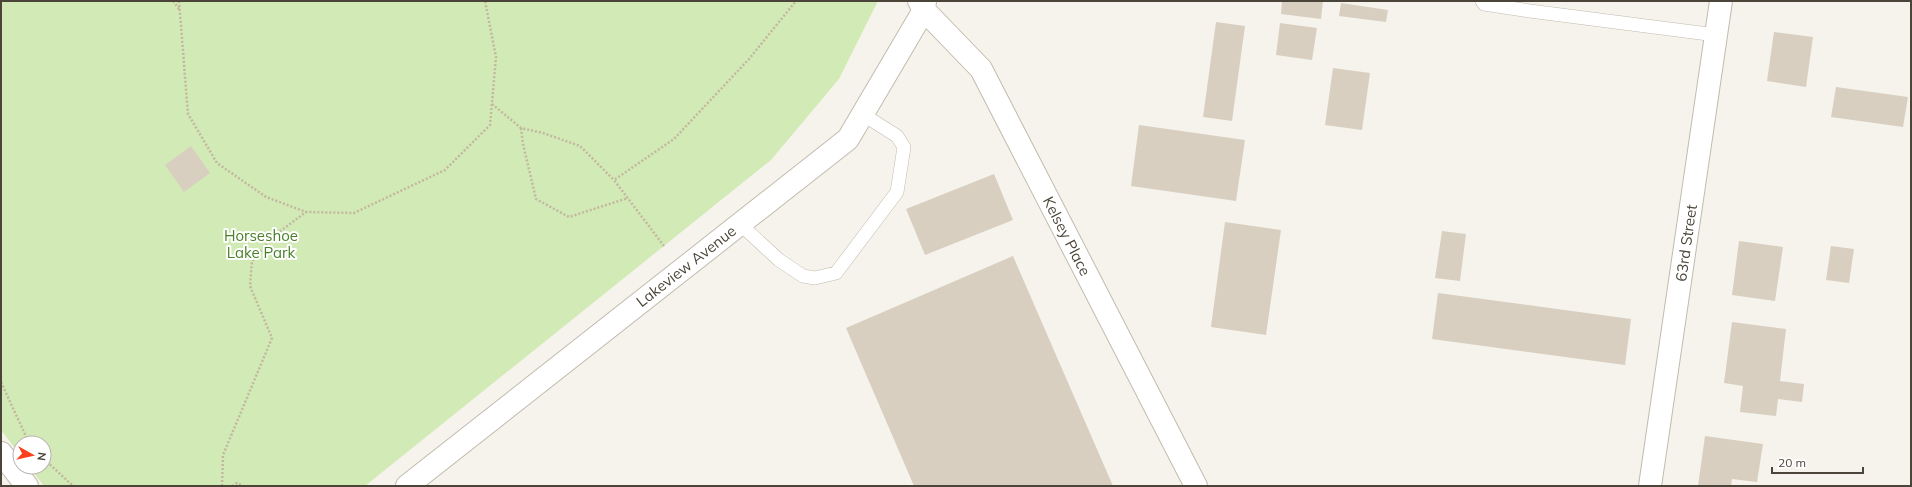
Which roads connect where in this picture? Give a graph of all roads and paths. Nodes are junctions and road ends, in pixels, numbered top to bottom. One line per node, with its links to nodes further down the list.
1 (173, 1): 8 (path)
2 (179, 1): 8 (path)
3 (485, 1): 10 (path)
4 (796, 1): 13 (path)
5 (1482, 1): 9 (lane)
6 (1721, 1): 9 (street, 63rd Street)
7 (922, 4): 11 (street, Lakeview Avenue); 28 (street, Kelsey Place)
8 (180, 10): 15 (path)
9 (1716, 35): 29 (street, 63rd Street)
10 (492, 104): 12 (path); 15 (path)
11 (862, 114): 16 (street, Lakeview Avenue); 16 (lane)
12 (521, 128): 13 (path); 14 (path)
13 (614, 180): 14 (path)
14 (628, 198): 17 (path)
15 (306, 212): 24 (path)
16 (740, 224): 27 (street, Lakeview Avenue)
17 (664, 246)
18 (1, 382): 19 (path)
19 (26, 435)
20 (1, 453): 22 (street)
21 (52, 466): 23 (path)
22 (27, 486)
23 (73, 486)
24 (222, 486)
25 (232, 486): 26 (path)
26 (243, 486)
27 (407, 486)
28 (1196, 486)
29 (1650, 486)

